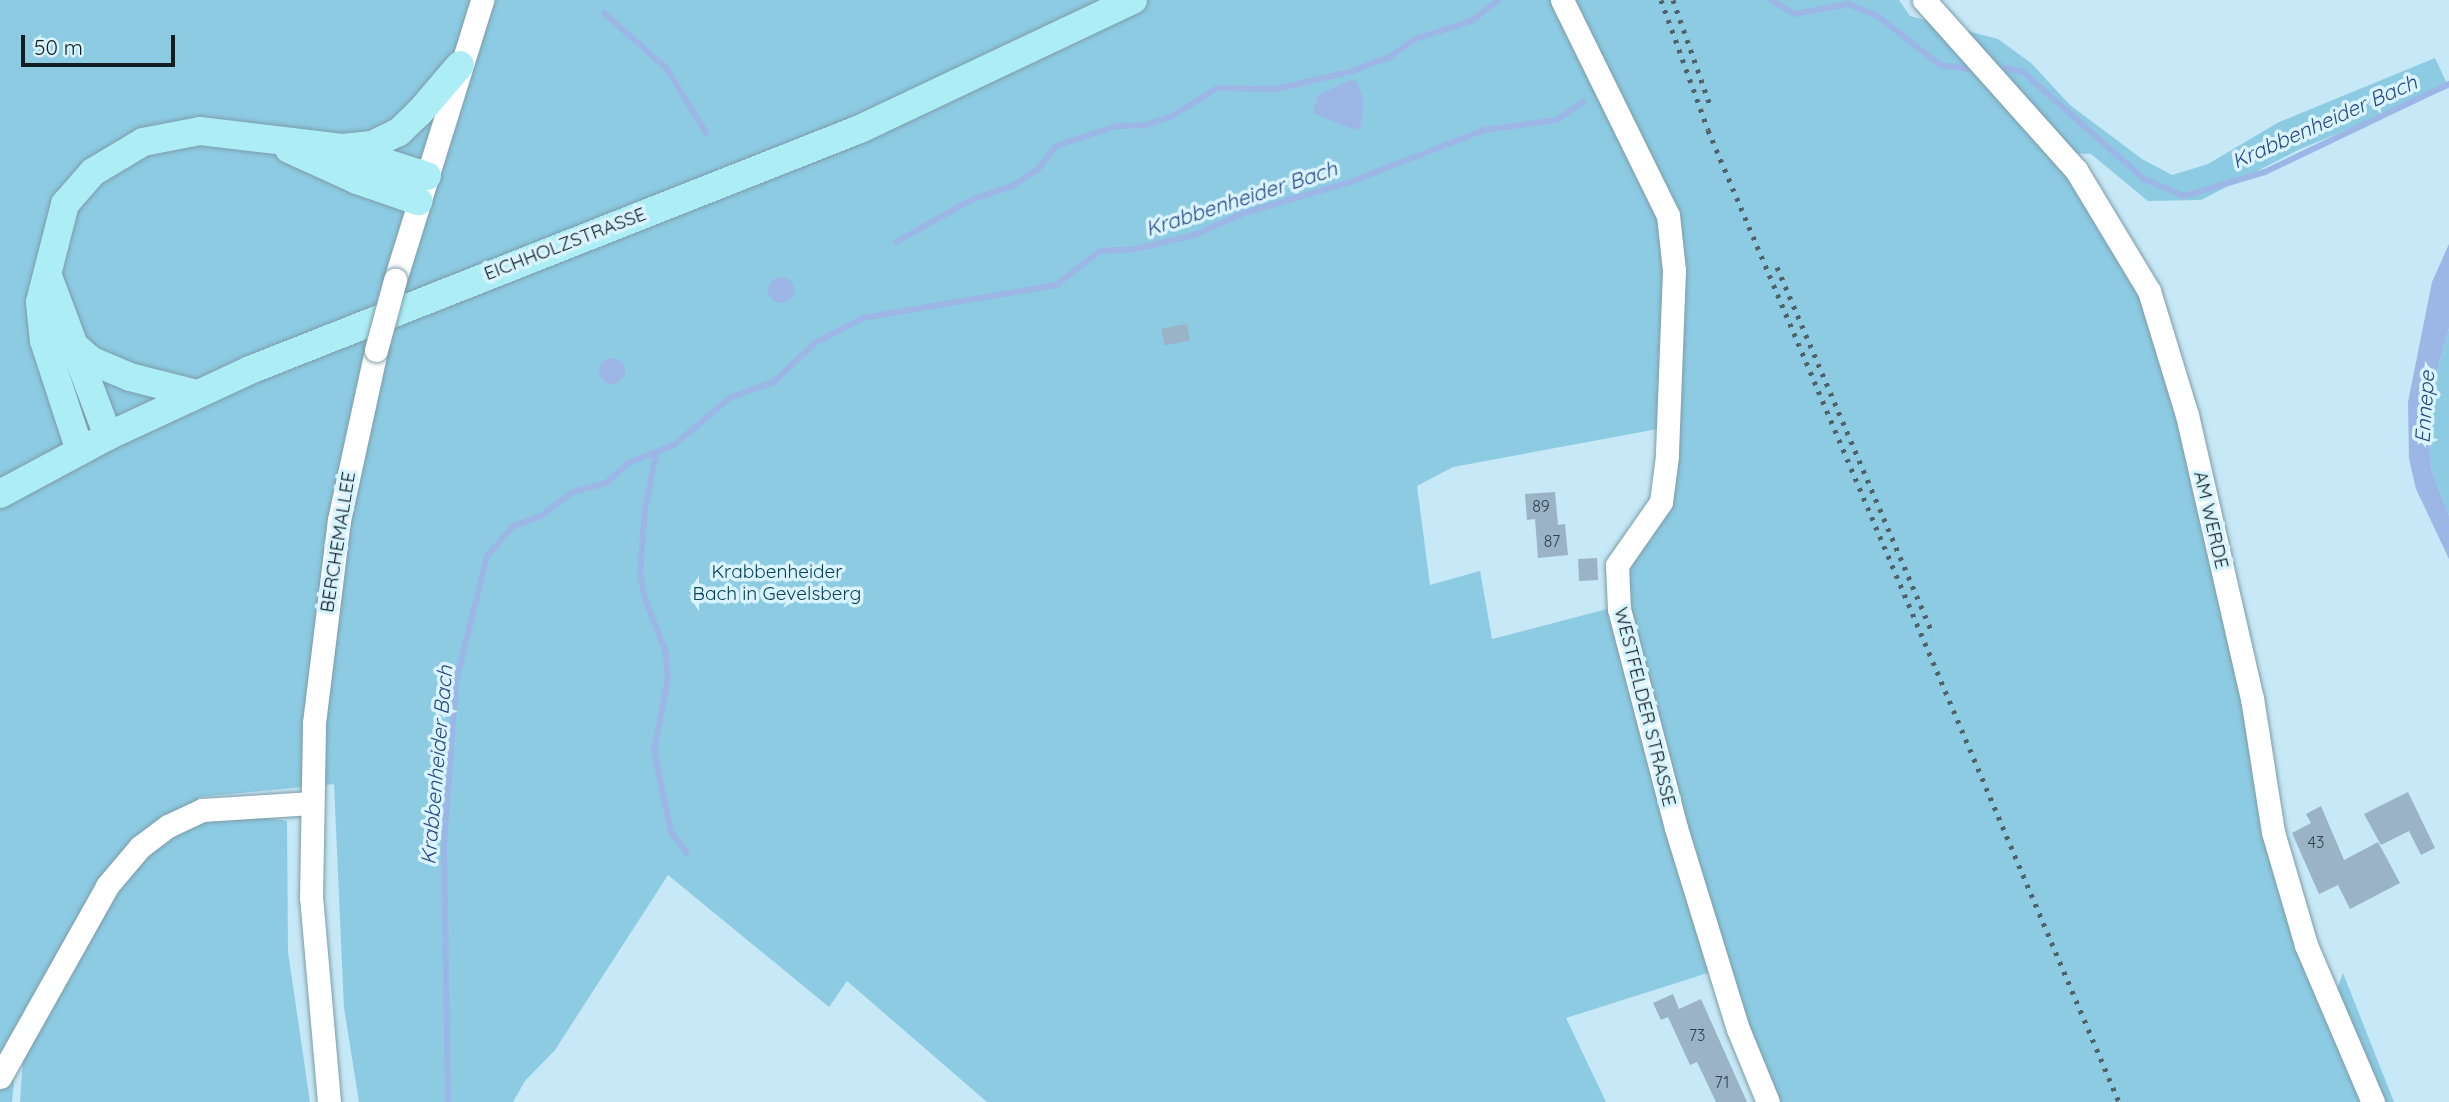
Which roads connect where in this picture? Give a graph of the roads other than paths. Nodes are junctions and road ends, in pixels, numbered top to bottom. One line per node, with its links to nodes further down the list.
1 (482, 0): 5 (street, BERCHEMALLEE)
2 (1133, 0): 11 (main road, EICHHOLZSTRASSE)
3 (1562, 0): 18 (street, WESTFELDER STRASSE)
4 (1924, 0): 19 (street, AM WERDE)
5 (460, 65): 7 (main road); 8 (street, BERCHEMALLEE)
6 (277, 142): 7 (main road); 8 (main road); 9 (main road)
7 (342, 148): 8 (main road)
8 (423, 189): 15 (street, BERCHEMALLEE, bridge)
9 (46, 273): 10 (main road); 13 (main road)
10 (70, 342): 11 (main road); 12 (main road)
11 (197, 394): 12 (main road, EICHHOLZSTRASSE)
12 (108, 436): 13 (main road, EICHHOLZSTRASSE)
13 (80, 451): 14 (main road, EICHHOLZSTRASSE)
14 (0, 494)
15 (312, 803): 16 (street); 17 (street, BERCHEMALLEE)
16 (0, 1077)
17 (329, 1102)
18 (1768, 1102)
19 (2372, 1102)

